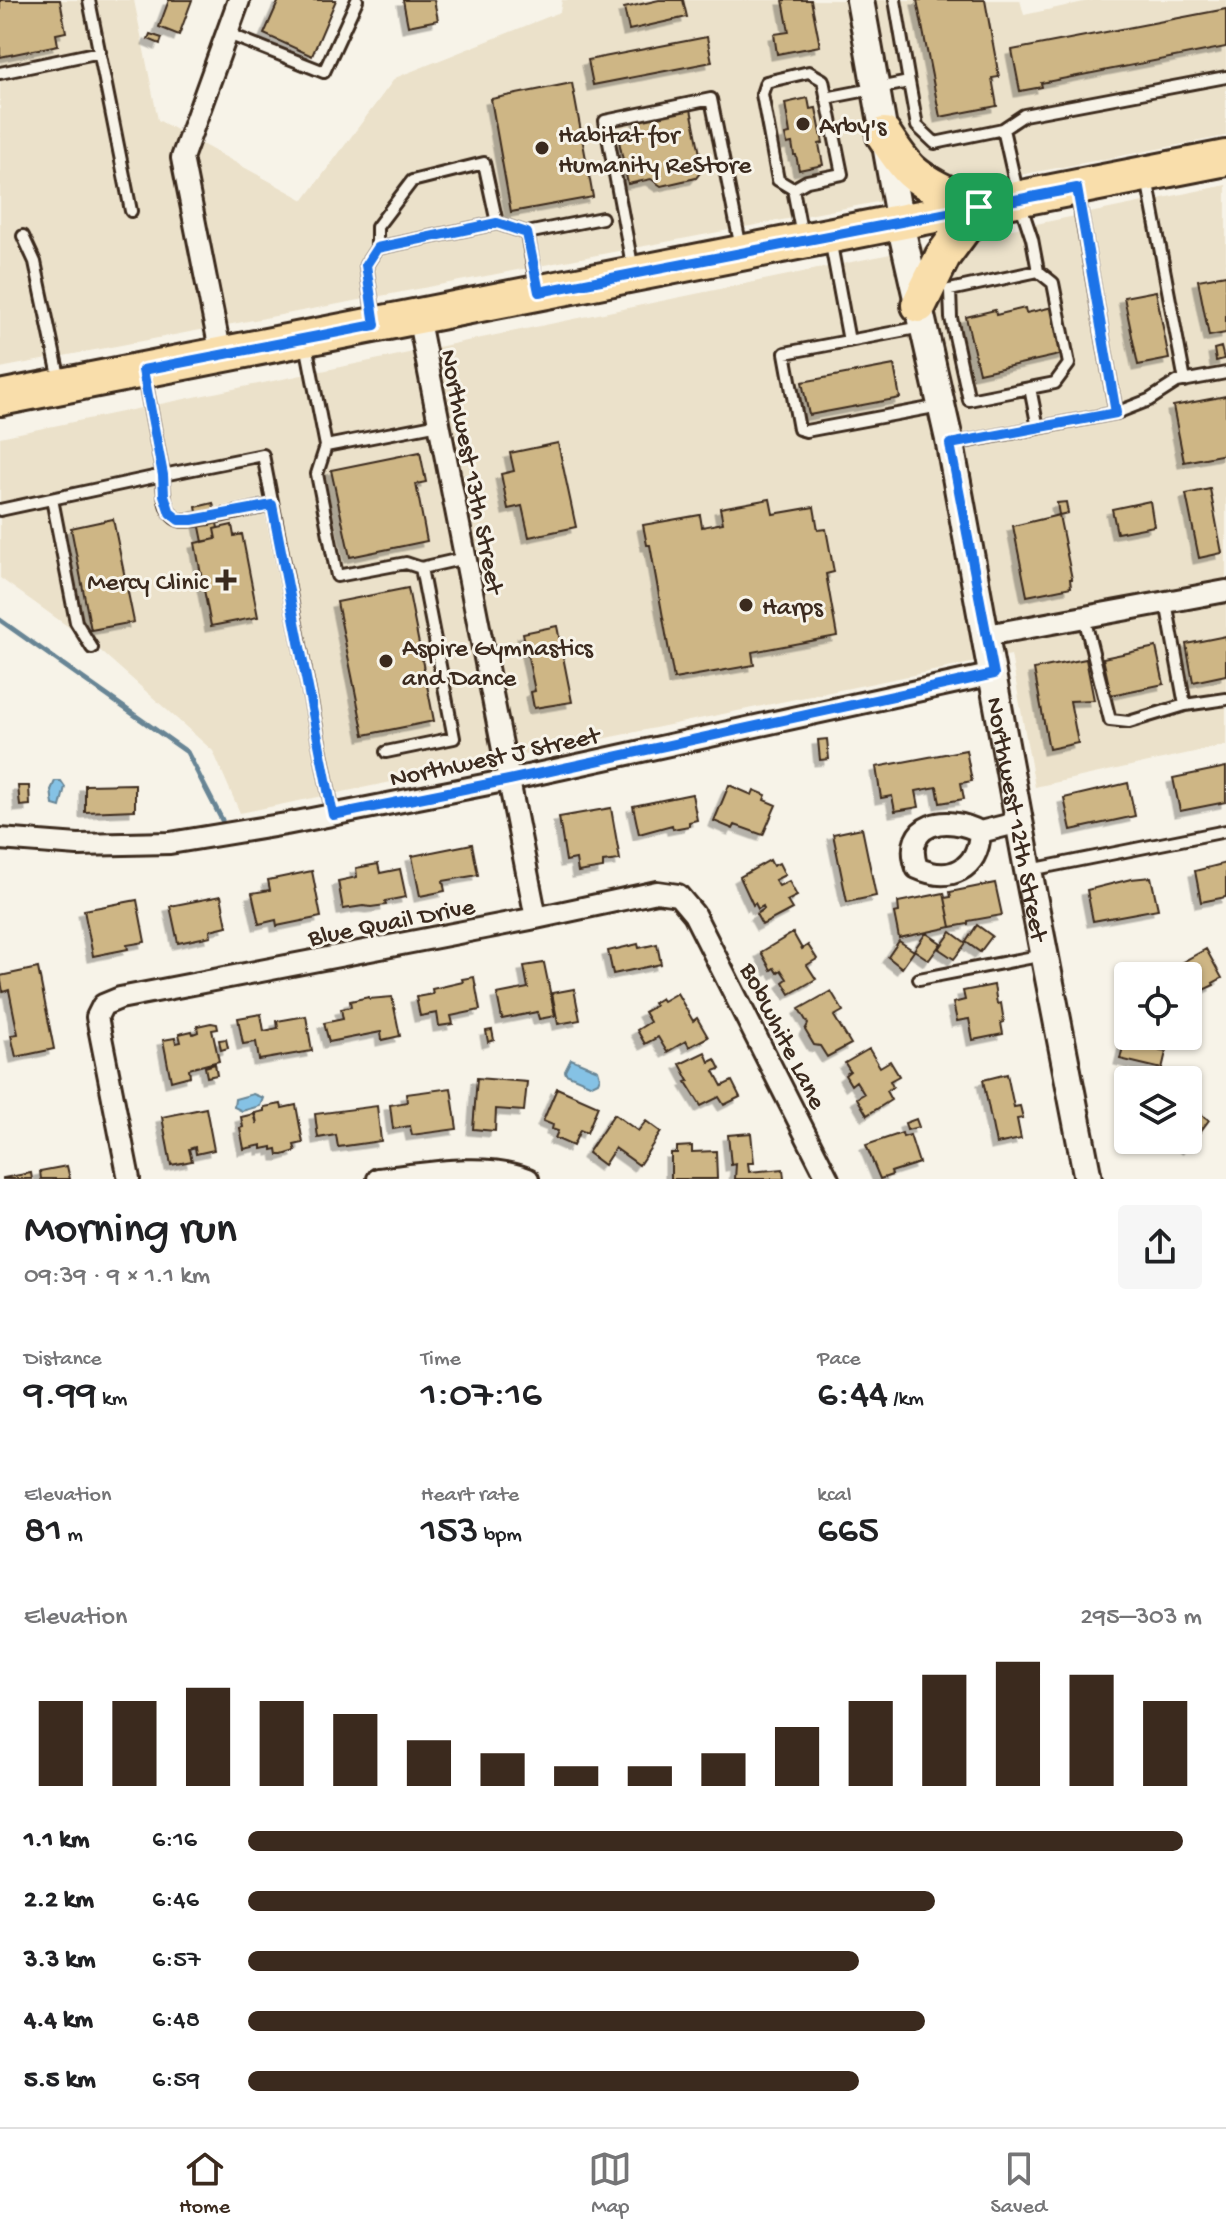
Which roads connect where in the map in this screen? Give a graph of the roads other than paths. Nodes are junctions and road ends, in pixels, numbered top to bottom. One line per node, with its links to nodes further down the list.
1 (89, 0): 7 (lane)
2 (239, 0): 6 (street)
3 (357, 0): 6 (lane)
4 (860, 0): 11 (street, Northwest 12th Street)
5 (895, 0): 10 (lane)
6 (226, 33): 38 (street)
7 (100, 52): 8 (lane); 21 (lane)
8 (0, 73)
9 (1226, 77): 13 (lane)
10 (909, 82): 11 (lane); 13 (lane)
11 (877, 88): 12 (lane); 14 (street, Northwest 12th Street)
12 (826, 98): 18 (lane); 18 (lane)
13 (1003, 129): 19 (lane)
14 (884, 135): 20 (main road); 24 (street, Northwest 12th Street)
15 (1226, 158): 16 (main road)
16 (1146, 174): 17 (main road); 41 (lane)
17 (1077, 188): 19 (main road); 46 (lane)
18 (793, 189): 27 (lane)
19 (1019, 200): 20 (main road); 30 (lane)
20 (979, 207): 24 (main road); 34 (main road)
21 (131, 211)
22 (602, 218): 25 (lane)
23 (497, 223): 25 (lane); 28 (lane); 28 (lane)
24 (900, 223): 27 (main road); 34 (street, Northwest 12th Street)
25 (527, 233): 32 (lane)
26 (23, 236): 42 (lane)
27 (816, 240): 29 (main road); 37 (lane)
28 (377, 248): 35 (lane)
29 (742, 253): 31 (main road); 31 (lane)
30 (1038, 271): 43 (lane); 43 (lane)
31 (633, 274): 32 (main road)
32 (539, 292): 33 (main road)
33 (418, 316): 35 (main road); 47 (street, Northwest 13th Street)
34 (921, 316): 37 (lane); 45 (street, Northwest 12th Street)
35 (375, 325): 36 (main road)
36 (305, 338): 38 (main road); 50 (lane)
37 (849, 341): 45 (lane)
38 (221, 355): 39 (main road)
39 (143, 370): 42 (main road); 51 (lane)
40 (1226, 373): 41 (lane)
41 (1185, 381): 46 (lane)
42 (61, 386): 44 (main road)
43 (1030, 388): 48 (lane)
44 (0, 398)
45 (942, 406): 49 (street, Northwest 12th Street)
46 (1116, 413): 48 (lane)
47 (439, 424): 50 (lane); 55 (street, Northwest 13th Street)
48 (1038, 428): 49 (lane)
49 (950, 444): 60 (street, Northwest 12th Street)
50 (326, 446): 56 (lane)
51 (163, 475): 52 (lane); 53 (lane); 53 (lane)
52 (52, 499): 54 (lane); 61 (lane)
53 (272, 505): 67 (lane)
54 (0, 510)
55 (465, 558): 56 (lane); 66 (street, Northwest 13th Street)
56 (421, 568): 65 (lane)
57 (1226, 591): 58 (street)
58 (1166, 602): 59 (street); 64 (lane)
59 (1084, 617): 60 (street); 64 (lane)
60 (987, 635): 62 (street, Northwest 12th Street)
61 (92, 648)
62 (994, 674): 66 (street, Northwest J Street); 68 (street, Northwest 12th Street)
63 (1226, 699): 64 (lane)
64 (1185, 705)
65 (386, 752)
66 (509, 780): 67 (street, Northwest J Street); 74 (street, Northwest 13th Street)
67 (333, 815): 71 (street, Northwest J Street)
68 (1020, 822): 70 (street); 72 (street, Northwest 12th Street)
69 (1226, 831): 72 (lane)
70 (980, 832)
71 (0, 839)
72 (1028, 870): 75 (street, Northwest 12th Street)
73 (694, 914): 74 (street, Blue Quail Drive); 80 (street, Bobwhite Lane)
74 (536, 918): 77 (street, Blue Quail Drive)
75 (1046, 954): 76 (lane); 81 (street, Northwest 12th Street)
76 (919, 979)
77 (129, 1179)
78 (378, 1179): 79 (street)
79 (528, 1179)
80 (828, 1179)
81 (1088, 1179)

